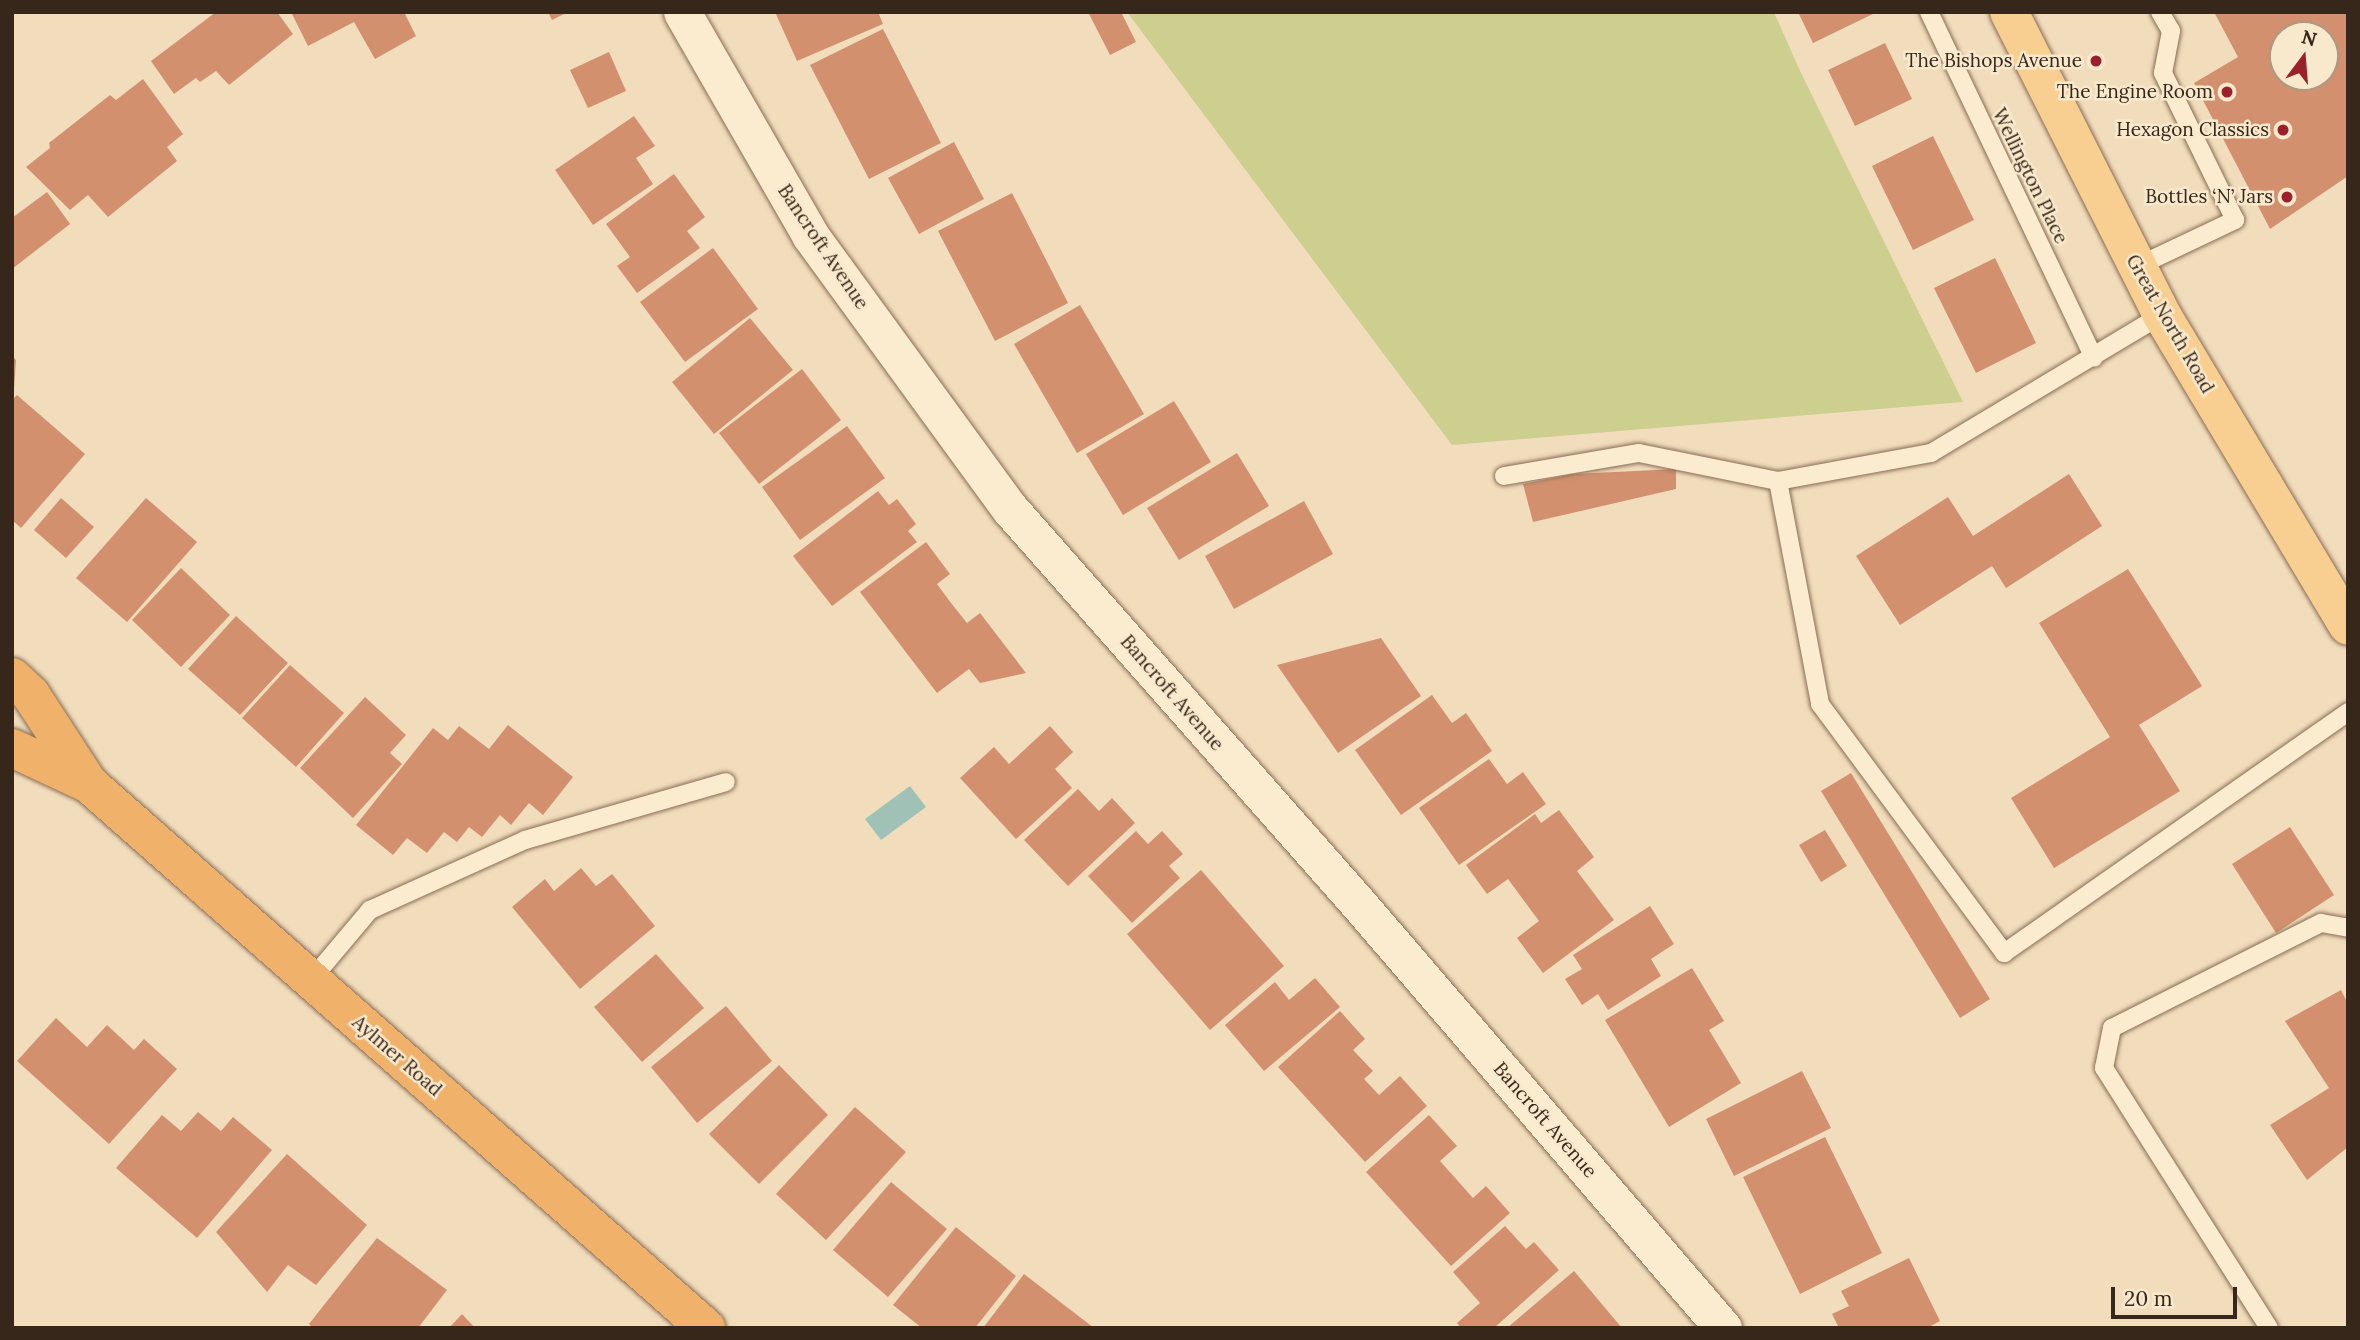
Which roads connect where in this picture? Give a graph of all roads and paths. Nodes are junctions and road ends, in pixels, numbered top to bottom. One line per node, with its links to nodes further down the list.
1 (682, 12): 19 (street, Bancroft Avenue)
2 (1929, 12): 7 (lane, Wellington Place)
3 (2009, 12): 5 (main road, Great North Road)
4 (2160, 12): 5 (lane)
5 (2136, 267): 6 (main road, Great North Road)
6 (2162, 315): 7 (lane); 10 (main road, Great North Road)
7 (2094, 358): 9 (lane)
8 (1504, 476): 9 (lane)
9 (1778, 481): 12 (lane)
10 (2348, 626)
11 (12, 677): 15 (highway, Aylmer Road)
12 (2348, 712)
13 (12, 748): 15 (highway, Aylmer Road)
14 (726, 782): 17 (lane)
15 (89, 784): 17 (highway, Aylmer Road)
16 (2348, 929): 20 (lane)
17 (311, 980): 18 (highway, Aylmer Road)
18 (706, 1328)
19 (1723, 1328)
20 (2269, 1328)

